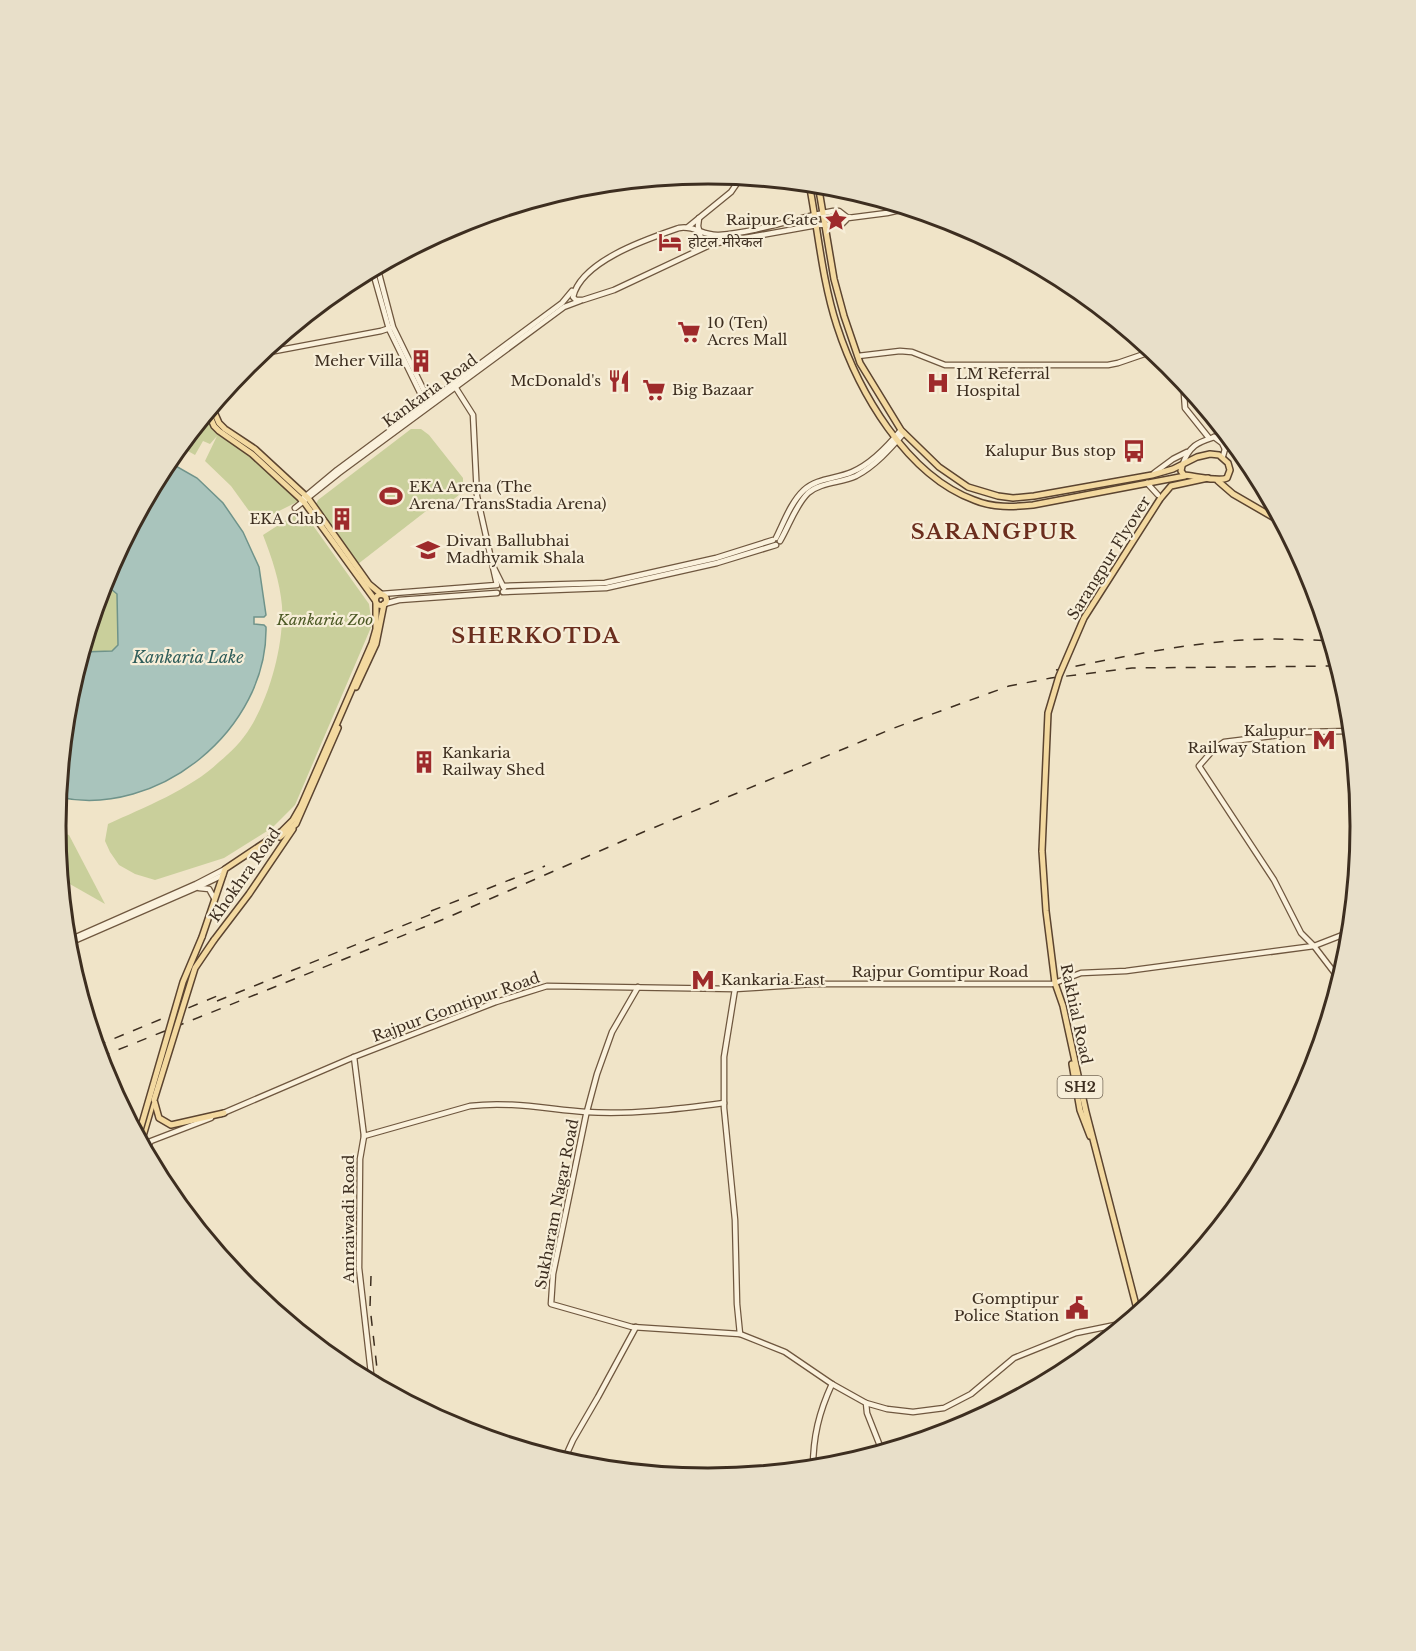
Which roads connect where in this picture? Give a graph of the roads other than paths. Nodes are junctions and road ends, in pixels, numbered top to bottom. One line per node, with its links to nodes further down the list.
1 (736, 185): 7 (main road)
2 (811, 192): 6 (main road)
3 (820, 194): 5 (main road)
4 (894, 211): 8 (main road)
5 (824, 213): 6 (main road); 8 (main road); 9 (main road)
6 (815, 215): 10 (main road); 12 (main road)
7 (699, 218): 11 (main road); 12 (main road)
8 (848, 218): 9 (main road)
9 (825, 224): 10 (main road); 21 (main road)
10 (817, 225): 13 (main road); 30 (main road)
11 (688, 227): 12 (main road); 16 (main road)
12 (700, 232): 13 (main road)
13 (703, 247): 17 (main road, Kankaria Road)
14 (378, 275): 18 (main road)
15 (375, 277): 18 (main road)
16 (574, 289): 17 (main road); 22 (main road)
17 (583, 300): 22 (main road, Kankaria Road)
18 (391, 328): 19 (main road); 24 (main road)
19 (277, 350)
20 (1143, 354): 21 (main road)
21 (858, 356): 27 (main road)
22 (454, 386): 24 (main road, Kankaria Road); 49 (main road)
23 (1184, 394): 29 (main road)
24 (428, 405): 46 (main road, Kankaria Road)
25 (215, 414): 46 (main road)
26 (211, 419): 46 (main road)
27 (903, 431): 30 (main road); 36 (main road)
28 (1218, 436): 29 (main road)
29 (1212, 438): 31 (main road); 32 (main road)
30 (896, 439): 41 (main road); 50 (main road)
31 (1225, 449): 33 (main road)
32 (1188, 451): 34 (main road); 36 (main road)
33 (1223, 456): 34 (main road); 40 (main road)
34 (1182, 466): 35 (main road); 37 (main road)
35 (1173, 469): 36 (main road); 39 (main road, Sarangpur Flyover)
36 (1152, 475)
37 (1187, 476): 38 (main road); 39 (main road)
38 (1210, 478): 40 (main road); 42 (main road)
39 (1168, 479): 41 (main road); 42 (main road, Sarangpur Flyover)
40 (1218, 481): 44 (main road)
41 (1147, 483): 45 (main road)
42 (1168, 486): 45 (main road, Sarangpur Flyover / SH2)
43 (1239, 488): 44 (main road)
44 (1233, 494): 48 (main road)
45 (1159, 497): 62 (main road, Sarangpur Flyover / SH2, bridge)
46 (304, 499): 47 (main road); 53 (main road); 54 (main road)
47 (296, 508)
48 (1269, 515)
49 (500, 585): 50 (main road); 51 (main road); 52 (main road); 53 (main road)
50 (596, 586): 51 (main road)
51 (503, 592): 52 (main road)
52 (497, 593): 55 (main road)
53 (381, 594): 54 (main road); 55 (main road)
54 (376, 601): 55 (main road); 56 (main road)
55 (384, 604): 56 (main road)
56 (363, 667): 58 (main road)
57 (1343, 731): 69 (main road)
58 (301, 811): 59 (main road, Khokhra Road); 60 (main road)
59 (296, 824): 60 (main road); 61 (main road, Khokhra Road)
60 (283, 833): 61 (main road); 63 (main road)
61 (282, 844): 75 (main road, Khokhra Road, bridge)
62 (1042, 854): 71 (main road, Rakhial Road / SH2)
63 (224, 872): 64 (main road); 65 (main road, Khokhra Road); 67 (main road)
64 (198, 887): 65 (main road); 68 (main road)
65 (214, 898): 79 (main road, Khokhra Road, bridge)
66 (1341, 936): 69 (main road, Rajpur Gomtipur Road)
67 (76, 938)
68 (76, 938)
69 (1314, 946): 70 (main road); 71 (main road, Rajpur Gomtipur Road)
70 (1333, 971)
71 (1053, 984): 73 (main road, Rajpur Gomtipur Road); 83 (main road, Rakhial Road / SH2)
72 (638, 987): 73 (main road, Rajpur Gomtipur Road); 74 (main road, Rajpur Gomtipur Road); 77 (main road, Sukharam Nagar Road)
73 (735, 989): 76 (main road)
74 (354, 1057): 78 (main road, Rajpur Gomtipur Road); 81 (main road, Amraiwadi Road)
75 (154, 1100): 78 (main road); 80 (main road, Khokhra Road)
76 (724, 1103): 77 (main road); 86 (main road)
77 (587, 1112): 81 (main road); 85 (main road, Sukharam Nagar Road)
78 (224, 1113): 82 (main road, Rajpur Gomtipur Road)
79 (141, 1126)
80 (144, 1132)
81 (364, 1136): 87 (main road, Amraiwadi Road)
82 (150, 1142)
83 (1135, 1305)
84 (1109, 1326): 89 (main road)
85 (636, 1327): 86 (main road); 91 (main road)
86 (740, 1334): 88 (main road)
87 (371, 1371)
88 (832, 1384): 89 (main road); 92 (main road)
89 (866, 1403): 90 (main road)
90 (879, 1444)
91 (568, 1452)
92 (813, 1458)

